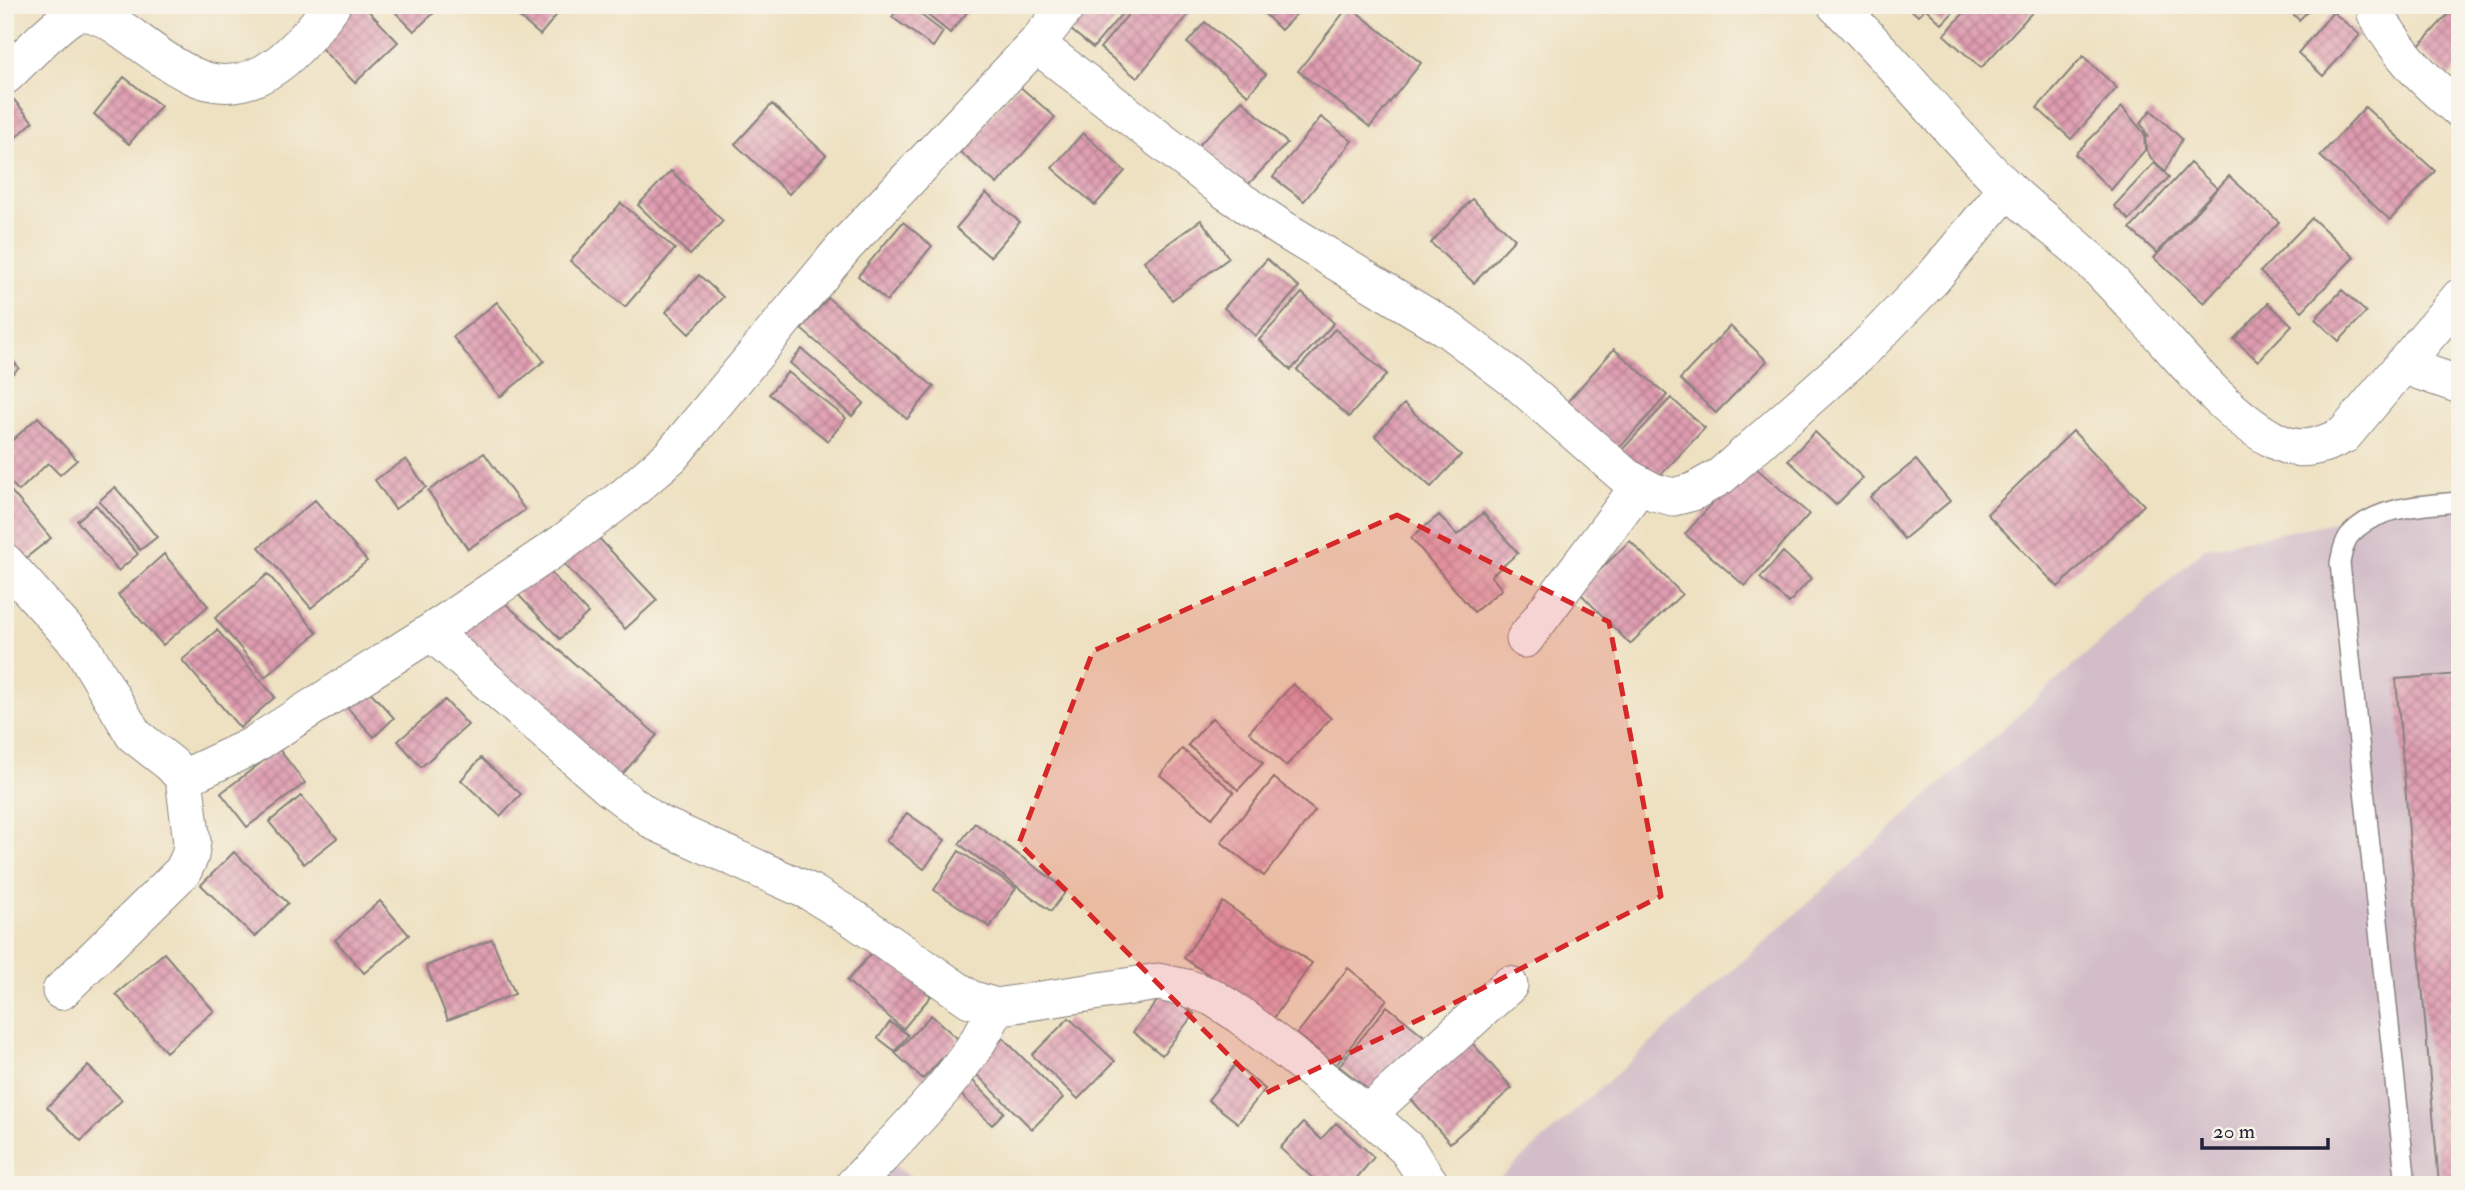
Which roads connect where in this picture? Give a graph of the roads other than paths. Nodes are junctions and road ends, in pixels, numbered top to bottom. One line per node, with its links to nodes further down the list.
1 (332, 5): 5 (street)
2 (1068, 5): 6 (street)
3 (1836, 5): 9 (street)
4 (2379, 5): 8 (street)
5 (70, 10): 7 (street)
6 (1036, 44): 13 (street); 16 (street)
7 (5, 76)
8 (2460, 110)
9 (2007, 188): 11 (street); 13 (street)
10 (2460, 297): 11 (street)
11 (2402, 365): 12 (street)
12 (2460, 385)
13 (1640, 485): 17 (street)
14 (2460, 502): 25 (lane)
15 (5, 562): 18 (street)
16 (431, 632): 18 (street); 21 (street)
17 (1525, 639)
18 (184, 778): 20 (street)
19 (1509, 985): 22 (street)
20 (61, 991)
21 (996, 1007): 22 (street); 23 (street)
22 (1367, 1114): 24 (street)
23 (855, 1185)
24 (1431, 1185)
25 (2406, 1185)

